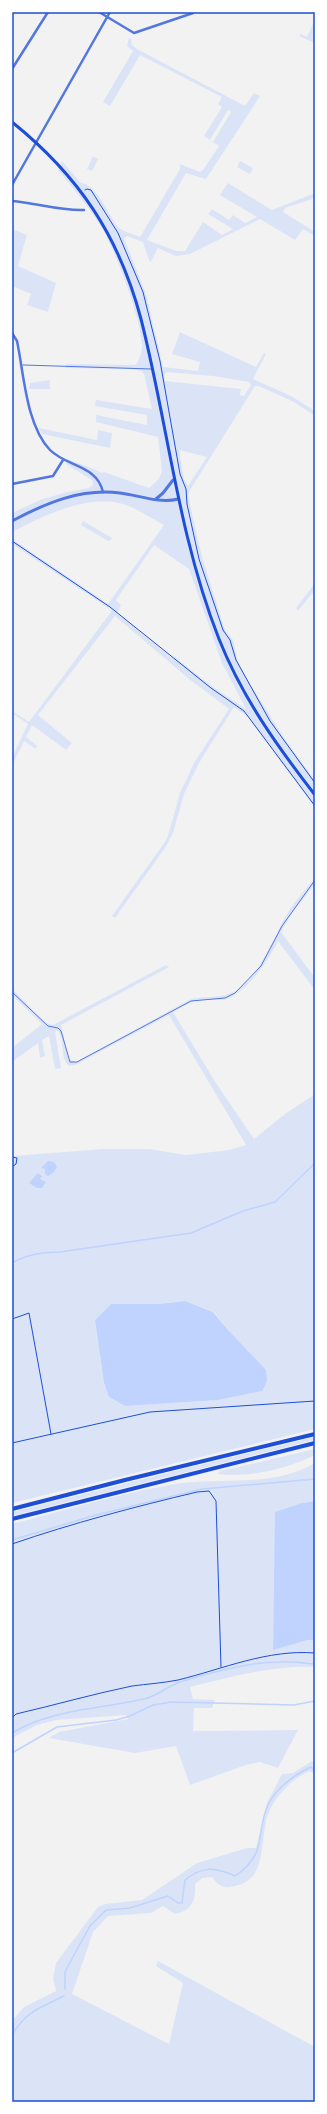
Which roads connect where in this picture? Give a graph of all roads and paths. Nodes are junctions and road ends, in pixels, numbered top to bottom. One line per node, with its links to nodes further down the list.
1 (48, 12): 7 (street)
2 (99, 12): 6 (street)
3 (110, 12): 6 (street)
4 (197, 12): 5 (lane)
5 (193, 13): 6 (street)
6 (107, 17): 9 (street)
7 (12, 70)
8 (12, 122): 9 (main road)
9 (35, 142): 10 (street); 15 (main road)
10 (12, 185)
11 (12, 201): 12 (street)
12 (84, 210)
13 (12, 333): 14 (street)
14 (22, 365): 15 (lane); 16 (street)
15 (153, 369): 17 (main road)
16 (63, 460): 18 (street); 20 (street)
17 (174, 480): 21 (main road); 22 (street)
18 (12, 484)
19 (186, 491): 25 (path)
20 (103, 492): 22 (street); 23 (street)
21 (178, 498): 22 (street); 26 (main road)
22 (156, 499)
23 (12, 521)
24 (12, 541): 27 (path)
25 (315, 784)
26 (315, 795)
27 (315, 806)
28 (315, 880): 29 (lane)
29 (12, 992)
30 (12, 1157): 31 (path)
31 (12, 1167)
32 (12, 1319): 34 (path)
33 (314, 1401): 34 (path)
34 (51, 1434): 36 (path)
35 (315, 1434): 38 (highway)
36 (12, 1443)
37 (315, 1443): 39 (highway)
38 (12, 1509)
39 (12, 1519)
40 (12, 1544): 42 (path)
41 (315, 1653): 42 (path)
42 (221, 1667): 43 (path)
43 (12, 1718)

